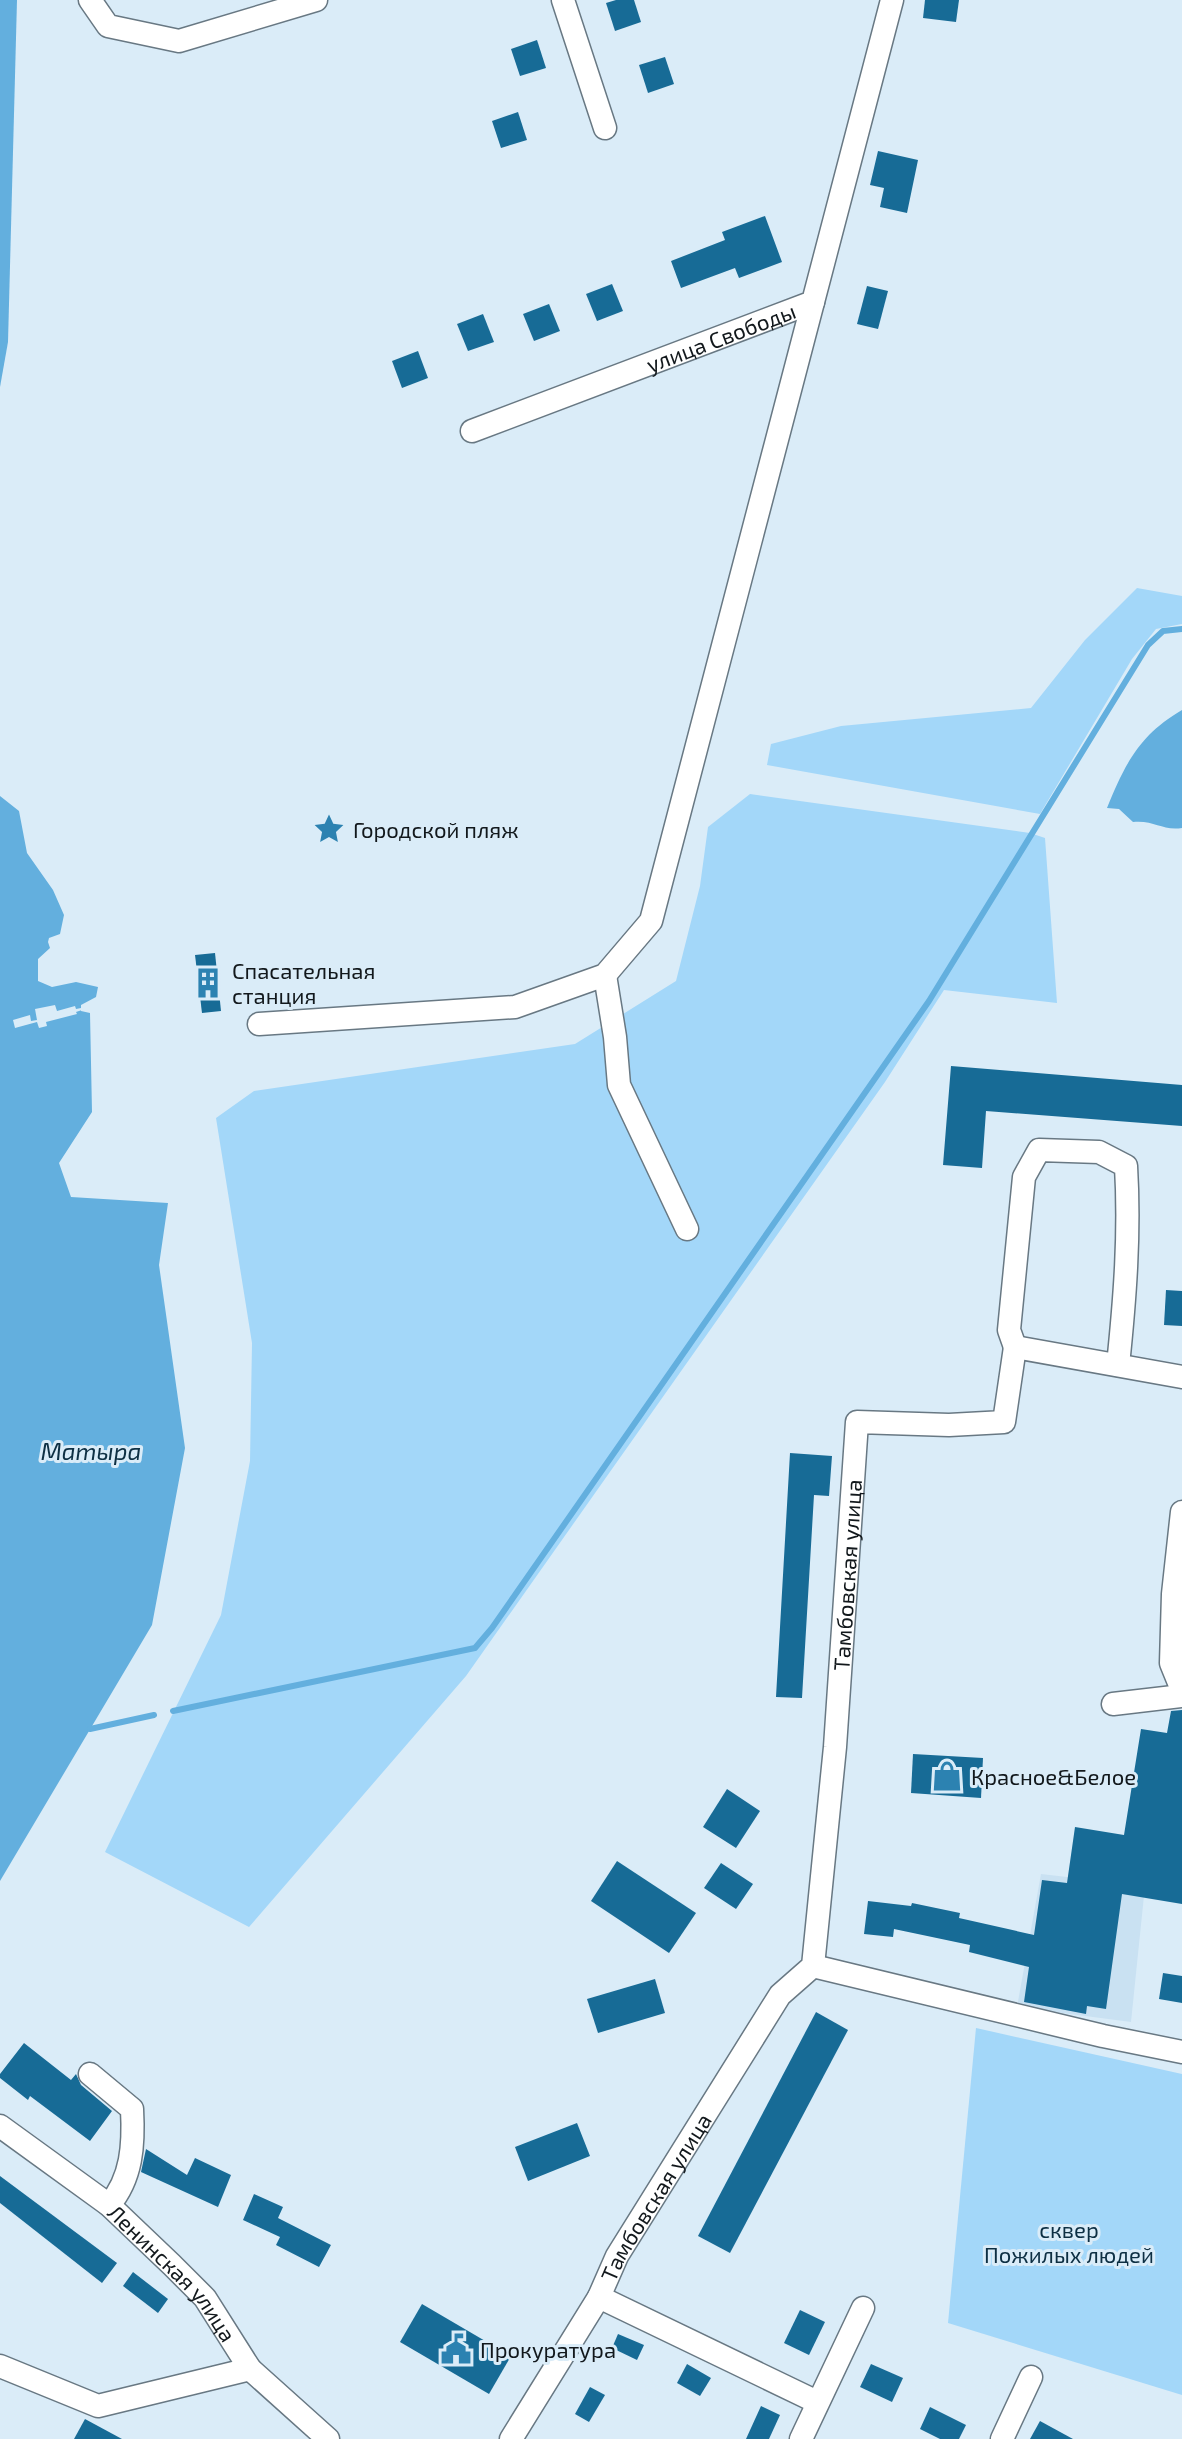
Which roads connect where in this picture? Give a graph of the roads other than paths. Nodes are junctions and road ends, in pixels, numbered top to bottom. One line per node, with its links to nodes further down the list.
1 (90, 0): 2 (street)
2 (316, 0)
3 (563, 0): 5 (street)
4 (892, 0): 6 (street, улица Свободы)
5 (605, 128)
6 (813, 302): 7 (street, улица Свободы); 8 (street)
7 (472, 431)
8 (605, 975): 9 (street); 10 (street)
9 (259, 1024)
10 (687, 1229)
11 (1015, 1347): 12 (street); 12 (street); 18 (street, Тамбовская улица)
12 (1118, 1365): 13 (street)
13 (1182, 1377)
14 (1182, 1512): 15 (street)
15 (1182, 1690)
16 (1182, 1696): 17 (street)
17 (1113, 1704)
18 (813, 1966): 19 (street); 23 (street, Тамбовская улица)
19 (1182, 2052)
20 (90, 2074): 22 (street)
21 (0, 2126): 22 (street, Ленинская улица)
22 (109, 2205): 26 (street, Ленинская улица)
23 (599, 2297): 28 (street); 30 (street, Тамбовская улица)
24 (863, 2308): 28 (street)
25 (0, 2366): 26 (street)
26 (250, 2369): 29 (street, Ленинская улица)
27 (1031, 2377): 32 (street)
28 (817, 2402): 31 (street)
29 (328, 2439)
30 (511, 2439)
31 (801, 2439)
32 (1002, 2439)

